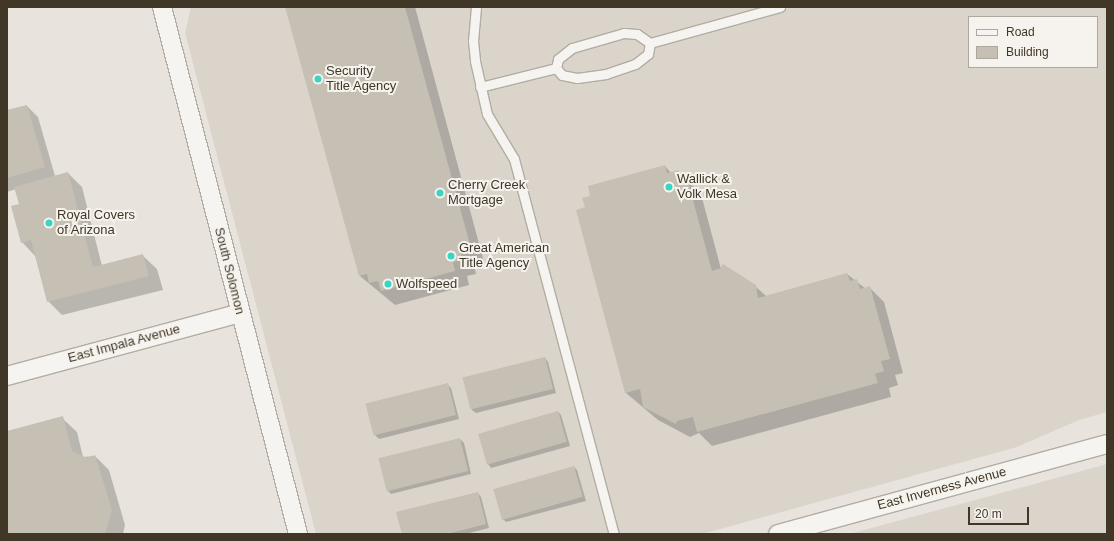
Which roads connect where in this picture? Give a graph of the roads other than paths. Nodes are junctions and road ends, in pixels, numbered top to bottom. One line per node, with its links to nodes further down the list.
1 (162, 7): 7 (street, South Solomon)
2 (476, 7): 6 (lane)
3 (780, 7): 4 (lane)
4 (650, 43): 5 (lane); 5 (lane)
5 (556, 68): 6 (lane)
6 (480, 87): 11 (lane)
7 (240, 312): 8 (street, East Impala Avenue); 10 (street, South Solomon)
8 (7, 376)
9 (1107, 444): 12 (street, East Inverness Avenue)
10 (298, 534)
11 (614, 534)
12 (778, 534)

